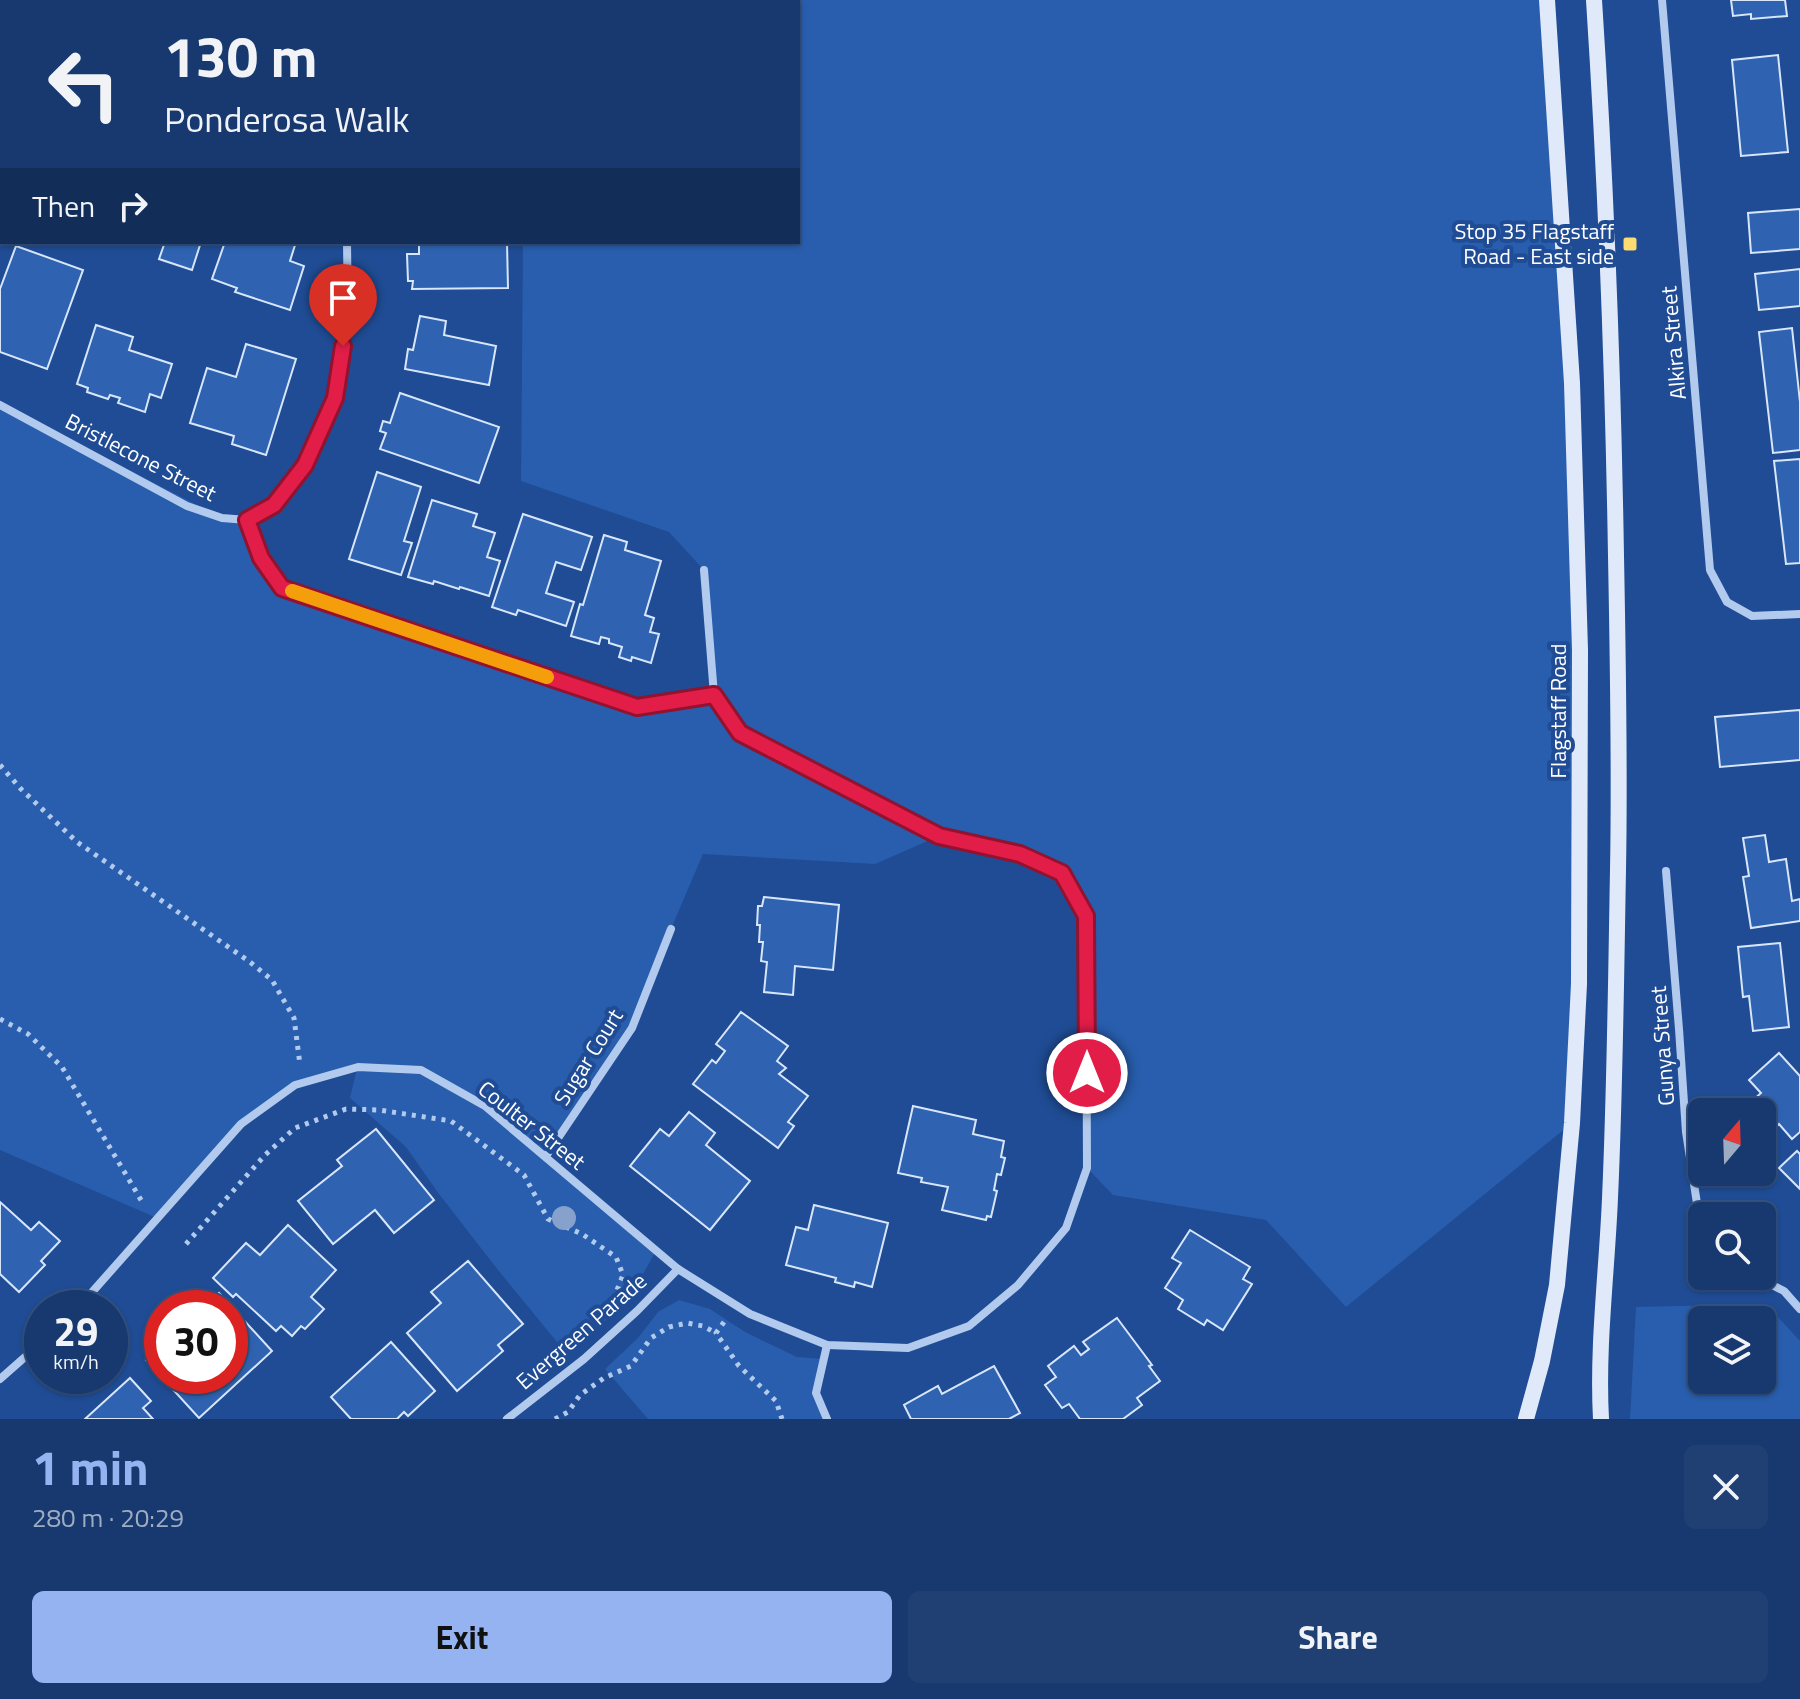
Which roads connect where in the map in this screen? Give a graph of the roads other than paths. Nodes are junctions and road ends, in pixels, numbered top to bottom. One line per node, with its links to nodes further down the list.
1 (1547, 0): 23 (main road, Flagstaff Road)
2 (1594, 0): 24 (main road)
3 (1662, 0): 8 (street, Alkira Street)
4 (347, 244): 6 (street)
5 (0, 405): 6 (street, Bristlecone Street)
6 (247, 520): 9 (street)
7 (704, 570): 9 (street, Coulter Street)
8 (1800, 614)
9 (714, 695): 18 (street, Coulter Street)
10 (1666, 871): 13 (street, Gunya Street)
11 (671, 929): 12 (street, Sugar Court)
12 (546, 1156): 14 (street, Coulter Street); 16 (street, Coulter Street)
13 (1697, 1202)
14 (678, 1269): 18 (street, Coulter Street); 21 (street, Evergreen Parade)
15 (1776, 1287): 17 (street)
16 (94, 1290)
17 (1800, 1309)
18 (827, 1345): 22 (street)
19 (24, 1358): 20 (street)
20 (0, 1379)
21 (508, 1419)
22 (827, 1419)
23 (1526, 1419)
24 (1601, 1419)

